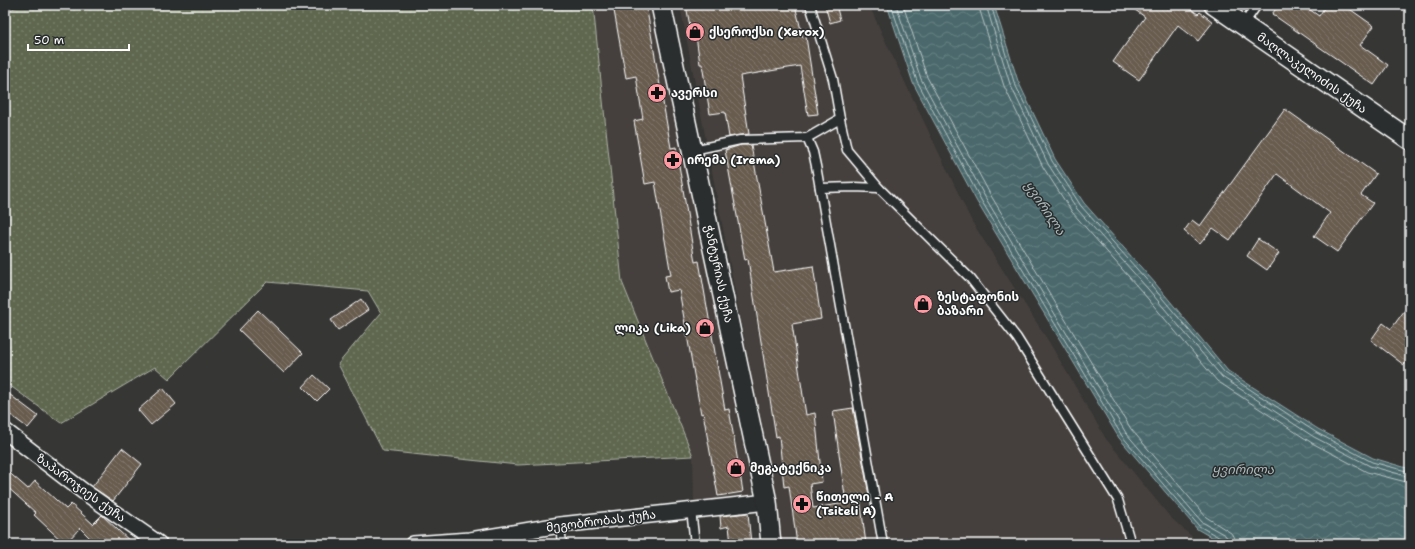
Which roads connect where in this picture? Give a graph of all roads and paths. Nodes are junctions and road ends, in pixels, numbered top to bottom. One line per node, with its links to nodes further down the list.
1 (661, 5): 9 (street, ჭანტურიას ქუჩა)
2 (810, 5): 6 (lane)
3 (1214, 5): 5 (street, მაღლაკელიძის ქუჩა)
4 (1257, 5): 5 (lane)
5 (1243, 25): 8 (street, მაღლაკელიძის ქუჩა)
6 (840, 118): 7 (lane); 11 (lane)
7 (807, 138): 9 (lane); 10 (lane)
8 (1410, 140)
9 (693, 150): 13 (street, ჭანტურიას ქუჩა)
10 (820, 188): 11 (lane); 22 (lane)
11 (879, 188): 23 (lane)
12 (5, 431): 17 (street, ზაპაროჯიეს ქუჩა)
13 (767, 502): 14 (street, მეგობრობას ქუჩა); 21 (street, ჭანტურიას ქუჩა)
14 (690, 510): 15 (street, მეგობრობას ქუჩა); 20 (lane)
15 (560, 525): 16 (street, მეგობრობას ქუჩა); 19 (lane)
16 (470, 542): 18 (street, მეგობრობას ქუჩა)
17 (159, 544)
18 (412, 544)
19 (562, 544)
20 (695, 544)
21 (771, 544)
22 (883, 544)
23 (1131, 544)

